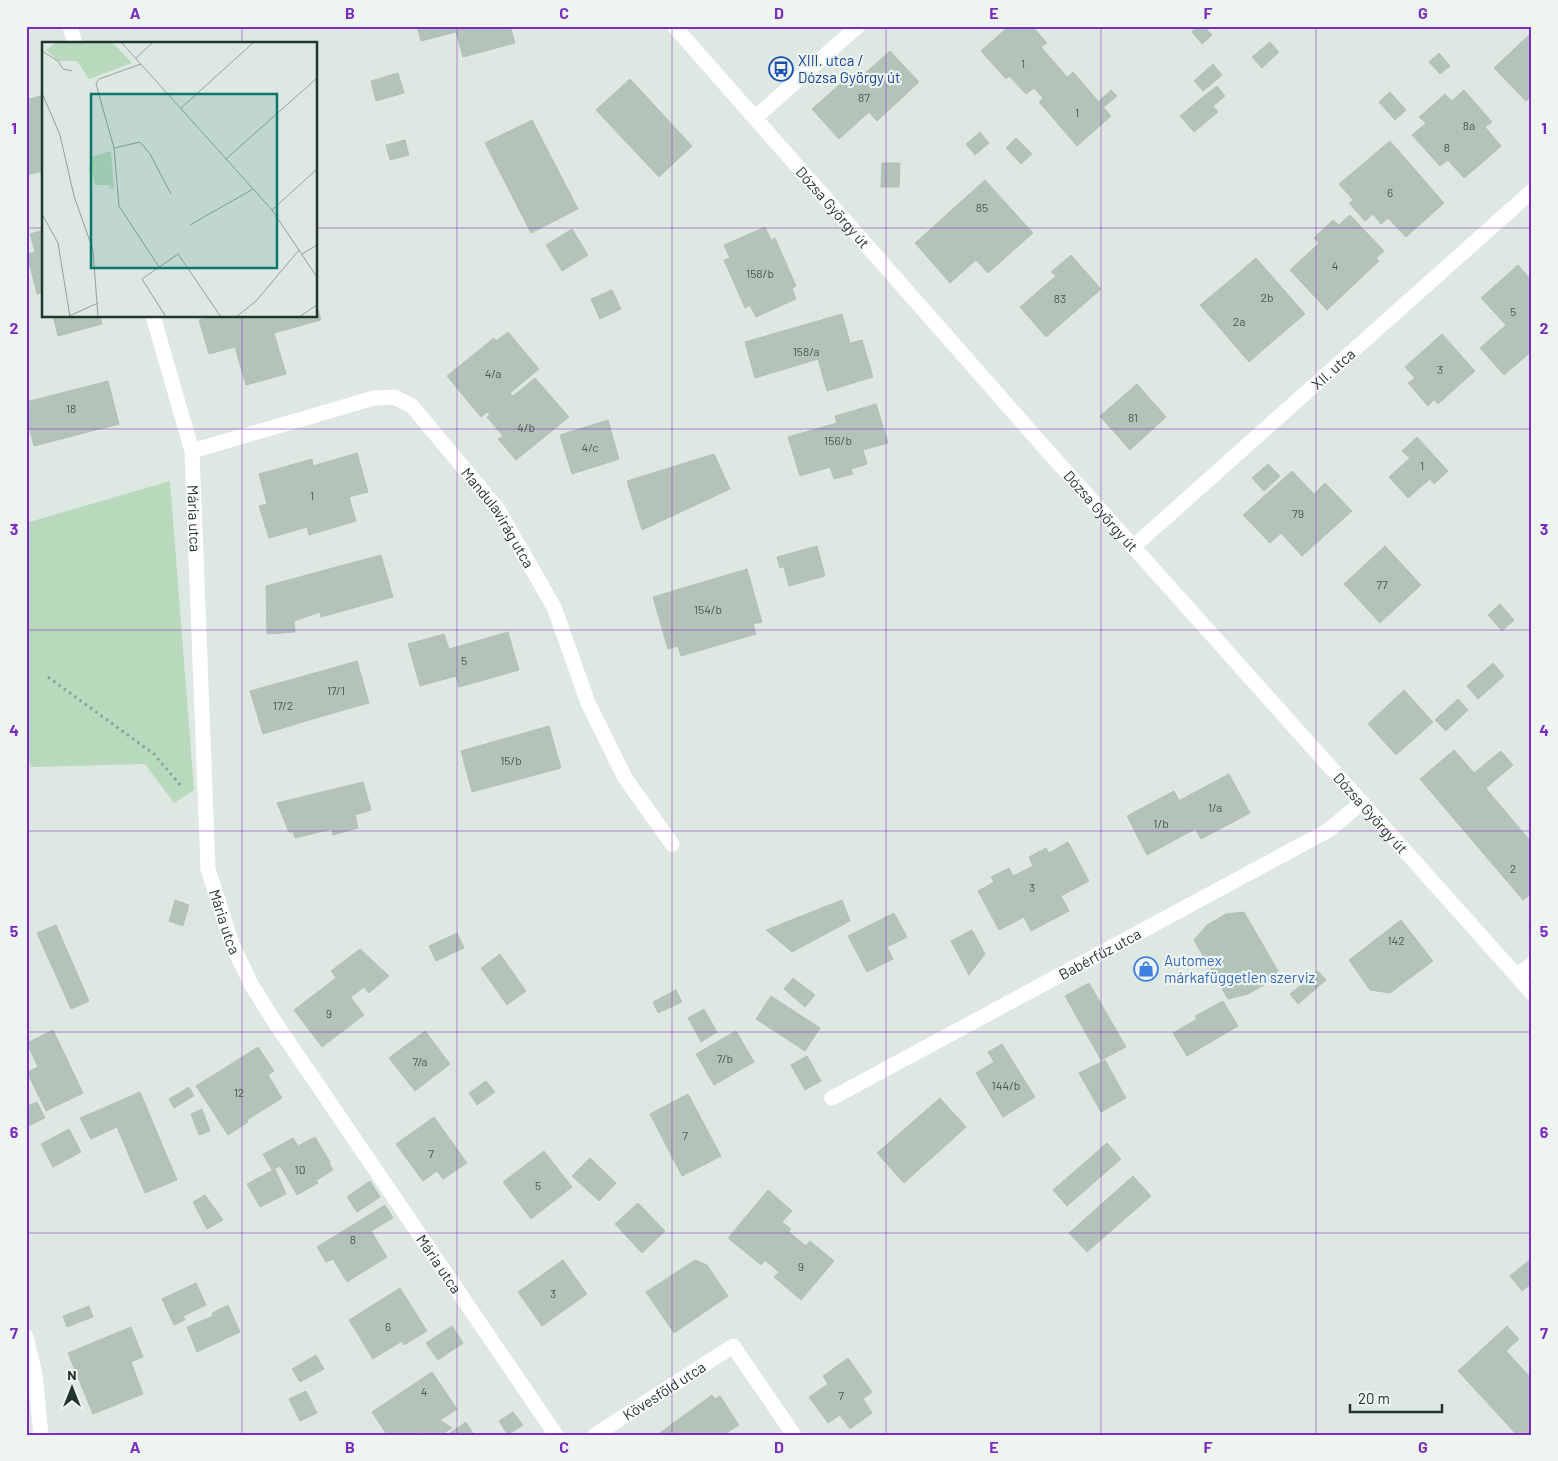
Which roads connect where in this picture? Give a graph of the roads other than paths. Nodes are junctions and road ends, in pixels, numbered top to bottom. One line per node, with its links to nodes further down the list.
1 (70, 26): 4 (street)
2 (674, 26): 5 (street, Dózsa György út)
3 (858, 26): 5 (street)
4 (74, 42)
5 (756, 117): 9 (street, Dózsa György út)
6 (1532, 191): 9 (street, XII. utca)
7 (154, 318): 8 (street, Mária utca)
8 (192, 451): 11 (street, Mandulavirág utca); 18 (street, Mária utca)
9 (1133, 547): 10 (street, Dózsa György út)
10 (1362, 802): 13 (street, Dózsa György út); 15 (street, Babérfűz utca)
11 (672, 844)
12 (1532, 964): 13 (street)
13 (1518, 975): 14 (street, Dózsa György út)
14 (1532, 993)
15 (832, 1098)
16 (26, 1337): 17 (street)
17 (41, 1435)
18 (556, 1435)
19 (595, 1435): 20 (street, Kövesföld utca)
20 (794, 1435)

